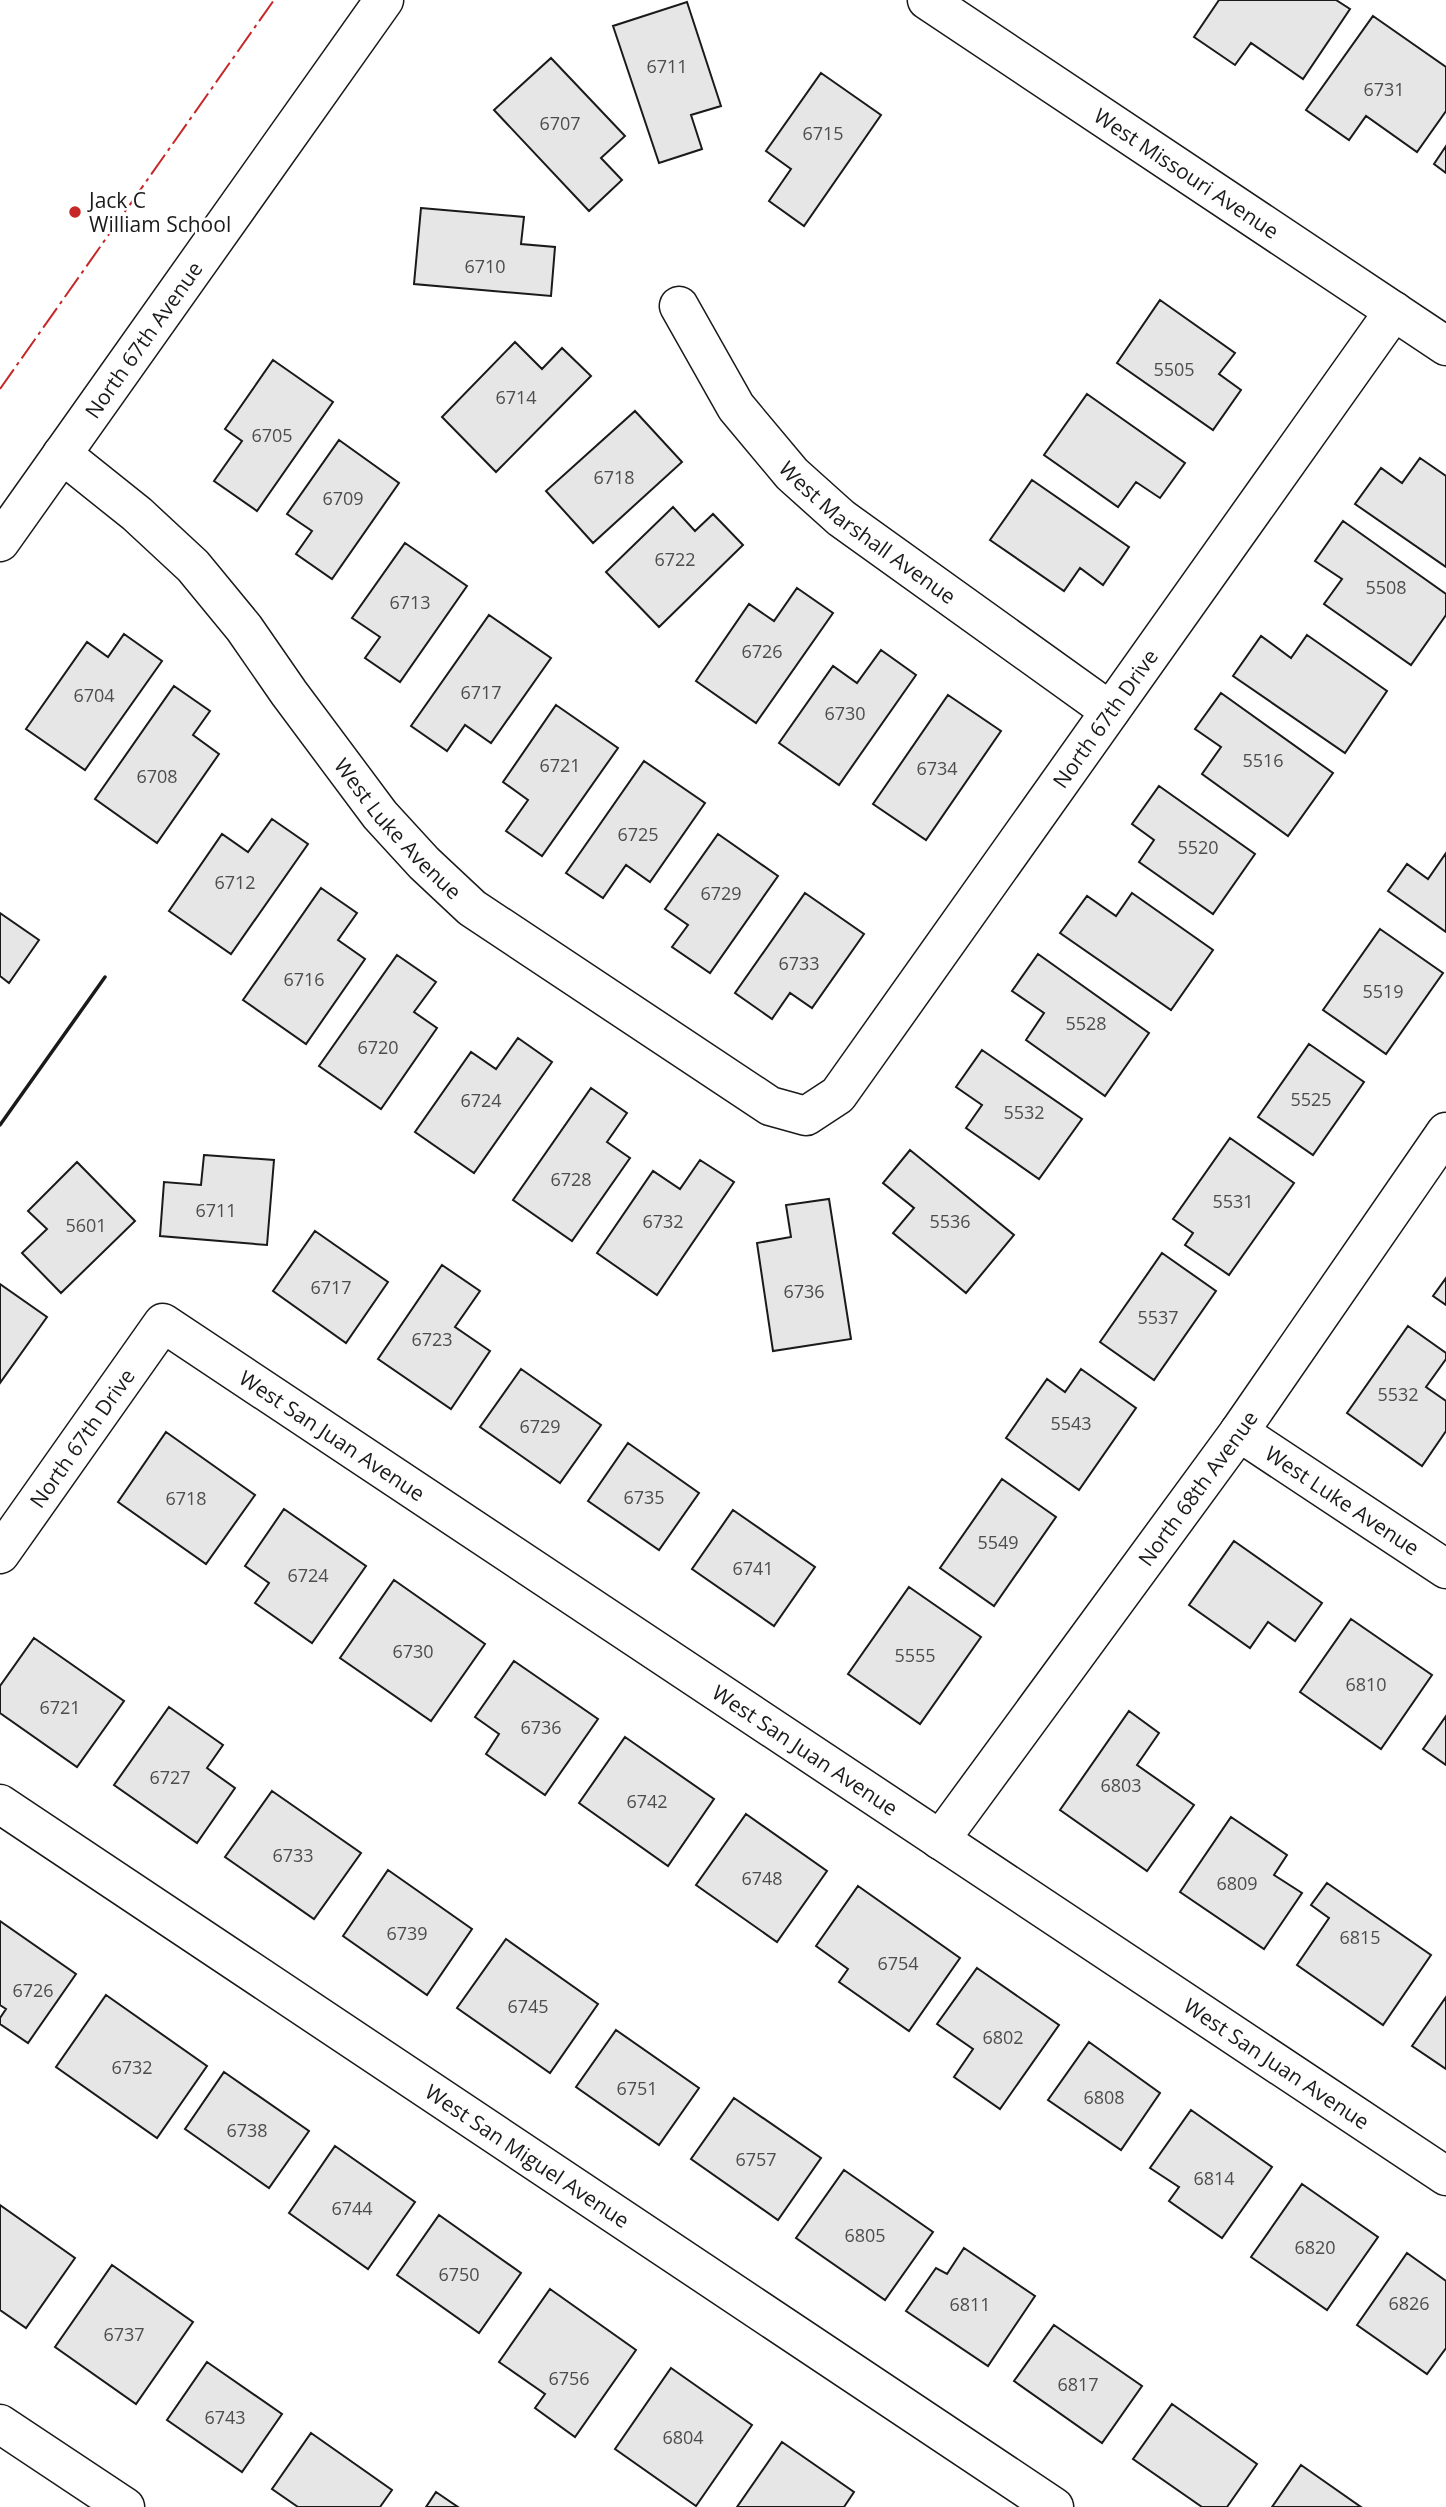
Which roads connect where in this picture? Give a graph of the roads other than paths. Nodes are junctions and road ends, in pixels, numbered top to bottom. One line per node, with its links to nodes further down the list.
1 (384, 0): 6 (street, North 67th Avenue)
2 (927, 0): 4 (street, West Missouri Avenue)
3 (679, 306): 8 (street, West Marshall Avenue)
4 (1394, 311): 5 (street, West Missouri Avenue); 8 (street, North 67th Drive)
5 (1446, 346)
6 (62, 454): 7 (street, North 67th Avenue); 9 (street, West Luke Avenue)
7 (0, 542)
8 (1110, 712): 9 (street, North 67th Drive)
9 (806, 1116)
10 (1446, 1132): 12 (street, North 68th Avenue)
11 (163, 1323): 13 (street, North 67th Drive); 16 (street, West San Juan Avenue)
12 (1239, 1432): 14 (street, West Luke Avenue); 16 (street, North 68th Avenue)
13 (0, 1555)
14 (1446, 1569)
15 (0, 1804): 20 (street, West San Miguel Avenue)
16 (940, 1840): 17 (street, West San Juan Avenue)
17 (1446, 2176)
18 (0, 2424): 19 (street)
19 (124, 2507)
20 (1054, 2507)

